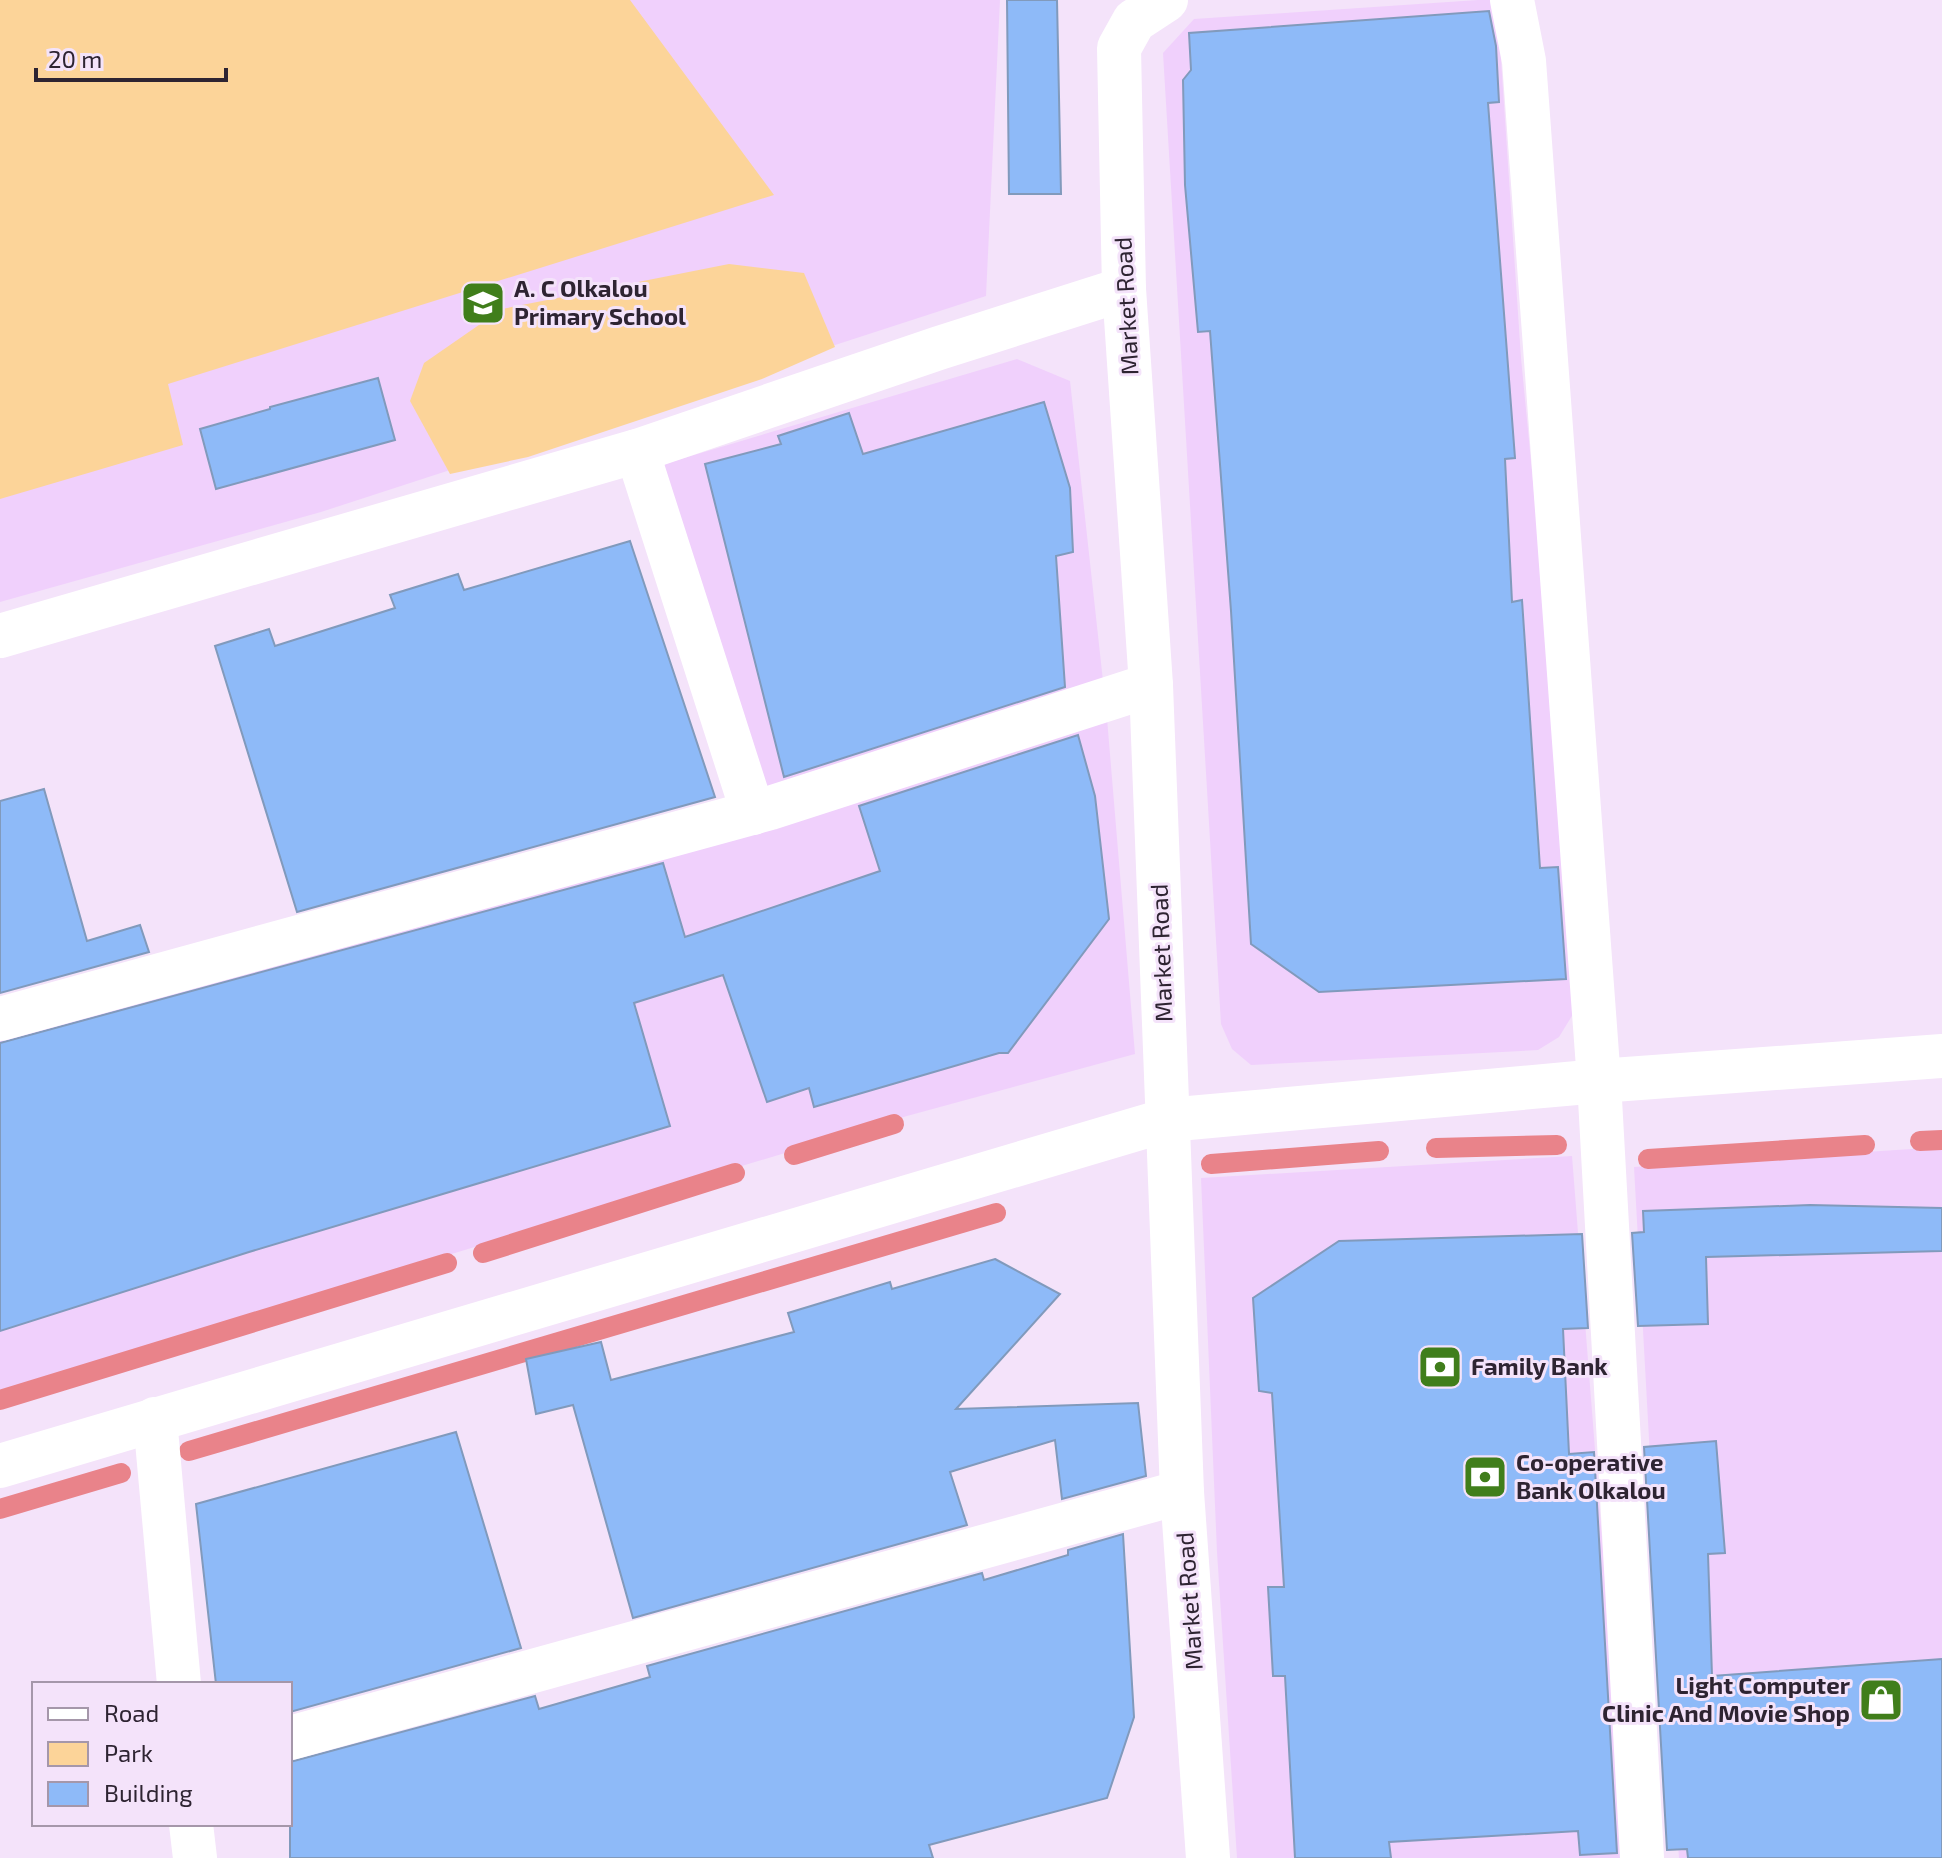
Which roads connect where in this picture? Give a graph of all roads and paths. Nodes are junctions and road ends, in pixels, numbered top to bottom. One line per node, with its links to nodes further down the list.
1 (1120, 0): 4 (street, Market Road)
2 (1166, 0): 4 (street)
3 (1512, 0): 12 (street)
4 (1119, 48): 5 (street, Market Road)
5 (1124, 289): 6 (street); 8 (street, Market Road)
6 (637, 451): 7 (street); 9 (street)
7 (0, 636)
8 (1151, 685): 9 (street); 13 (street, Market Road)
9 (753, 813): 10 (street)
10 (0, 1019)
11 (1942, 1056): 12 (street)
12 (1599, 1081): 13 (street); 22 (street)
13 (1167, 1120): 14 (street); 16 (street, Market Road)
14 (155, 1419): 15 (street); 17 (street)
15 (0, 1466)
16 (1182, 1492): 18 (street); 21 (street, Market Road)
17 (179, 1682)
18 (292, 1737)
19 (191, 1826): 20 (street)
20 (195, 1858)
21 (1208, 1858)
22 (1642, 1858)

